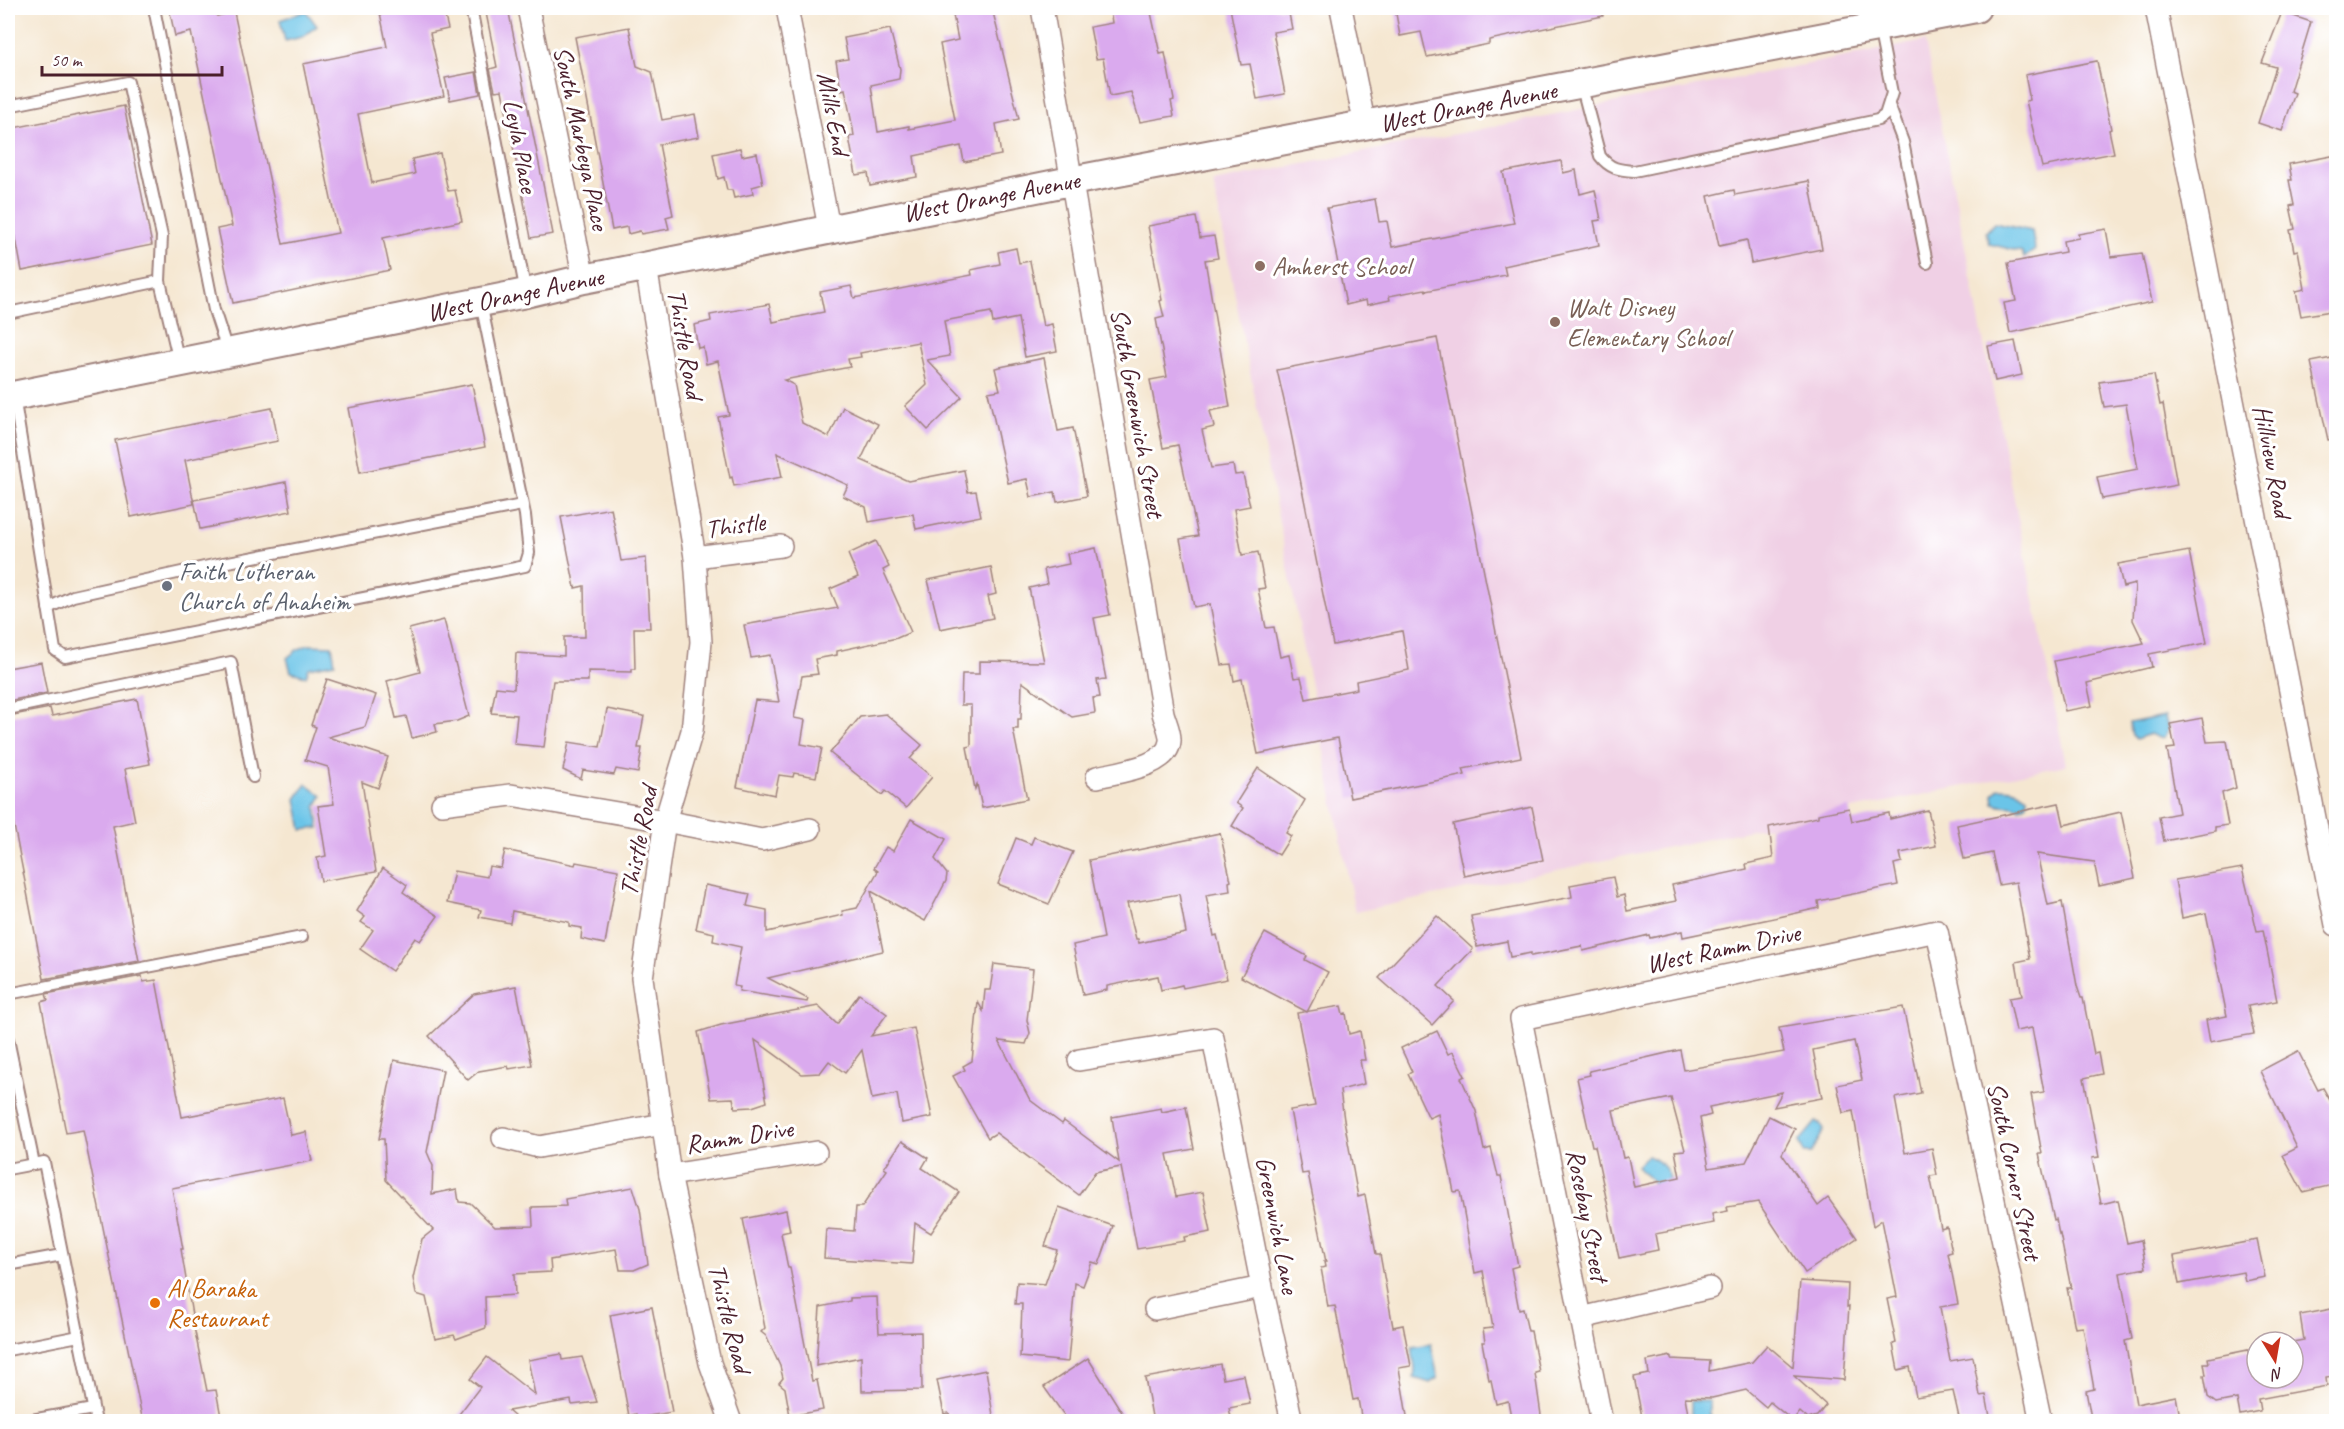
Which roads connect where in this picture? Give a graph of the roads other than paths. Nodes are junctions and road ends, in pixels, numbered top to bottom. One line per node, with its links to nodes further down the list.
1 (154, 8): 23 (lane)
2 (471, 8): 20 (lane, Leyla Place)
3 (528, 8): 18 (street, South Marbeya Place)
4 (787, 8): 15 (street, Mills End)
5 (1042, 8): 14 (street, South Greenwich Street)
6 (1341, 8): 13 (street)
7 (1976, 8): 9 (street, West Orange Avenue)
8 (2156, 8): 36 (street, Hillview Road)
9 (1878, 26): 10 (street, West Orange Avenue); 11 (lane)
10 (1581, 84): 11 (lane); 13 (street, West Orange Avenue)
11 (1889, 105): 16 (lane)
12 (8, 106): 19 (lane)
13 (1365, 126): 14 (street, West Orange Avenue)
14 (1071, 181): 15 (street, West Orange Avenue); 32 (street, South Greenwich Street)
15 (829, 228): 17 (street, West Orange Avenue)
16 (1927, 263)
17 (646, 267): 18 (street, West Orange Avenue); 28 (street, Thistle Road)
18 (584, 279): 20 (street, West Orange Avenue)
19 (160, 281): 22 (lane); 24 (lane)
20 (526, 293): 21 (street, West Orange Avenue)
21 (481, 302): 23 (street, West Orange Avenue); 26 (lane)
22 (8, 313)
23 (228, 352): 24 (street, West Orange Avenue)
24 (179, 362): 25 (street, West Orange Avenue)
25 (11, 396): 29 (lane)
26 (522, 505): 29 (lane); 29 (lane)
27 (782, 546): 28 (street, Thistle)
28 (695, 557): 34 (street, Thistle Road)
29 (48, 608)
30 (8, 709): 31 (lane)
31 (253, 777)
32 (1097, 777)
33 (441, 804): 34 (street)
34 (665, 821): 35 (street); 43 (street, Thistle Road)
35 (810, 829)
36 (2337, 925)
37 (1937, 931): 40 (street, West Ramm Drive); 63 (street, South Corner Street)
38 (302, 937): 39 (lane)
39 (8, 994)
40 (1521, 1019): 54 (street, Rosebay Street)
41 (8, 1039): 46 (lane)
42 (1079, 1060): 51 (street, Greenwich Lane)
43 (663, 1124): 44 (street, Ramm Drive); 48 (street, Thistle Road)
44 (503, 1138)
45 (816, 1152): 48 (street, Ramm Drive)
46 (34, 1164): 47 (lane); 49 (lane)
47 (8, 1169)
48 (670, 1175): 60 (street, Thistle Road)
49 (62, 1255): 50 (lane); 55 (lane)
50 (8, 1265)
51 (1262, 1287): 53 (street); 61 (street, Greenwich Lane)
52 (1710, 1288): 54 (street)
53 (1155, 1309)
54 (1581, 1318): 62 (street, Rosebay Street)
55 (79, 1336): 56 (lane); 57 (lane)
56 (8, 1350)
57 (93, 1409): 58 (lane); 59 (lane)
58 (20, 1422)
59 (96, 1422)
60 (731, 1422)
61 (1292, 1422)
62 (1602, 1422)
63 (2041, 1422)

